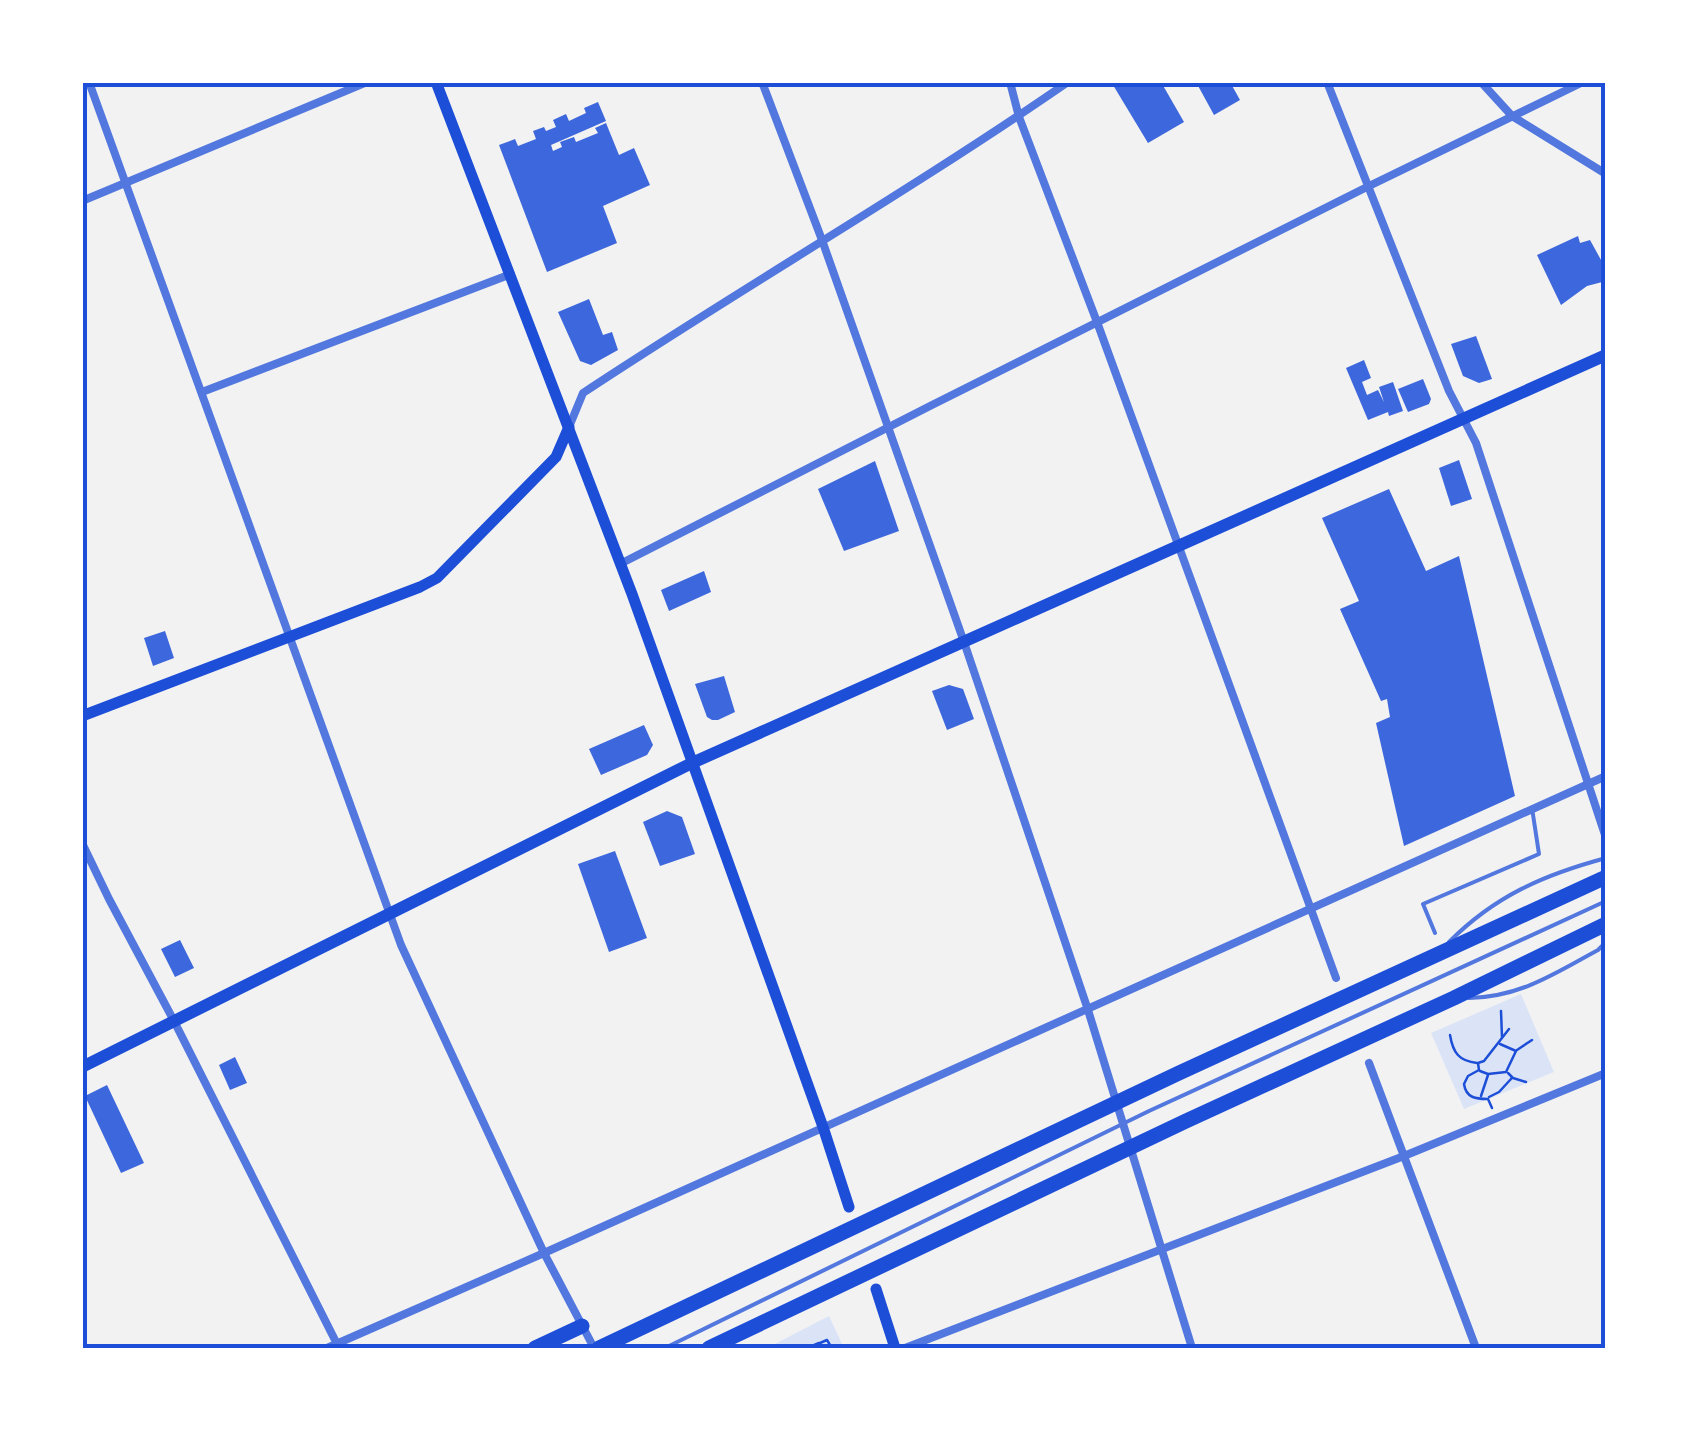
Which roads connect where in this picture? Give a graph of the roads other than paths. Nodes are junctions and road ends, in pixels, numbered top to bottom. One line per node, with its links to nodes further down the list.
1 (89, 82): 13 (street)
2 (367, 82): 13 (street)
3 (436, 82): 17 (main road)
4 (762, 82): 16 (street)
5 (1010, 82): 11 (street)
6 (1068, 82): 11 (street)
7 (1326, 82): 14 (street)
8 (1480, 82): 10 (street)
9 (1583, 82): 10 (street)
10 (1512, 116): 12 (street); 14 (street)
11 (1019, 117): 16 (street); 18 (street)
12 (1606, 174)
13 (127, 184): 15 (street); 20 (street)
14 (1366, 188): 18 (street); 21 (street)
15 (82, 201)
16 (822, 240): 22 (street); 23 (street)
17 (511, 274): 20 (street); 22 (main road)
18 (1097, 322): 23 (street); 24 (street)
19 (1606, 355): 21 (main road)
20 (202, 392): 26 (street)
21 (1463, 417): 24 (main road); 31 (street)
22 (569, 427): 25 (main road); 26 (main road)
23 (887, 429): 25 (street); 27 (street)
24 (1178, 546): 27 (main road); 38 (street)
25 (620, 564): 29 (main road)
26 (291, 637): 28 (main road); 39 (street)
27 (964, 642): 29 (main road); 46 (street)
28 (82, 716)
29 (692, 763): 39 (main road); 51 (main road)
30 (1606, 776): 31 (street)
31 (1587, 784): 32 (street); 33 (street)
32 (1532, 808): 38 (street); 41 (lane)
33 (1606, 838)
34 (82, 843): 47 (street)
35 (1606, 858): 43 (lane)
36 (1606, 877): 43 (highway)
37 (1606, 901): 62 (lane)
38 (1310, 908): 44 (street); 46 (street)
39 (390, 912): 47 (main road); 55 (street)
40 (1606, 924): 45 (highway)
41 (1435, 933)
42 (1606, 942): 45 (lane)
43 (1432, 958): 61 (highway)
44 (1336, 978)
45 (1454, 998): 63 (highway)
46 (1088, 1010): 51 (street); 54 (street)
47 (174, 1021): 49 (main road); 58 (street)
48 (1369, 1063): 52 (street)
49 (82, 1067)
50 (1606, 1074): 52 (street)
51 (823, 1127): 53 (main road); 55 (street)
52 (1404, 1156): 54 (street); 67 (street)
53 (849, 1206)
54 (1161, 1249): 65 (street); 66 (street)
55 (544, 1253): 57 (street); 58 (street)
56 (876, 1289): 64 (main road)
57 (582, 1326): 60 (highway); 61 (street)
58 (338, 1346): 59 (street)
59 (327, 1348)
60 (535, 1348)
61 (596, 1348)
62 (665, 1348)
63 (709, 1348)
64 (895, 1348)
65 (905, 1348)
66 (1192, 1348)
67 (1476, 1348)

